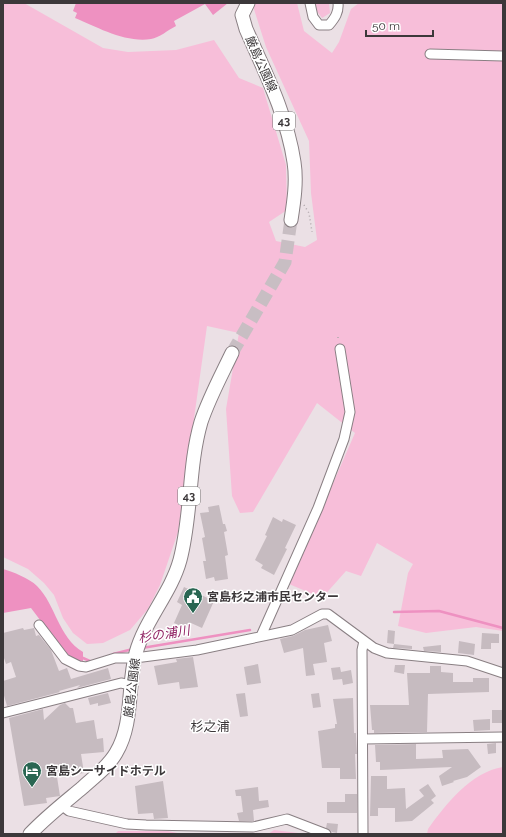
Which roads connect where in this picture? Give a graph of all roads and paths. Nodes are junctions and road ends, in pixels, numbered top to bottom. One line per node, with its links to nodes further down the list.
1 (248, 3): 6 (main road, 厳島公園線 / 43)
2 (310, 3): 3 (street)
3 (338, 3)
4 (430, 54): 5 (street)
5 (503, 56)
6 (295, 190): 7 (main road, 厳島公園線 / 43); 8 (path)
7 (291, 220)
8 (312, 232)
9 (340, 349): 12 (street)
10 (232, 353): 14 (main road, 厳島公園線 / 43)
11 (39, 625): 14 (street)
12 (261, 636): 13 (street); 14 (street)
13 (364, 641): 15 (street); 19 (street)
14 (136, 655): 16 (main road, 厳島公園線 / 43)
15 (503, 673)
16 (131, 685): 17 (street); 20 (main road, 厳島公園線 / 43)
17 (3, 713)
18 (503, 737): 19 (street)
19 (363, 740): 23 (street)
20 (61, 805): 21 (main road, 厳島公園線 / 43); 22 (street)
21 (30, 834)
22 (326, 834)
23 (363, 834)

